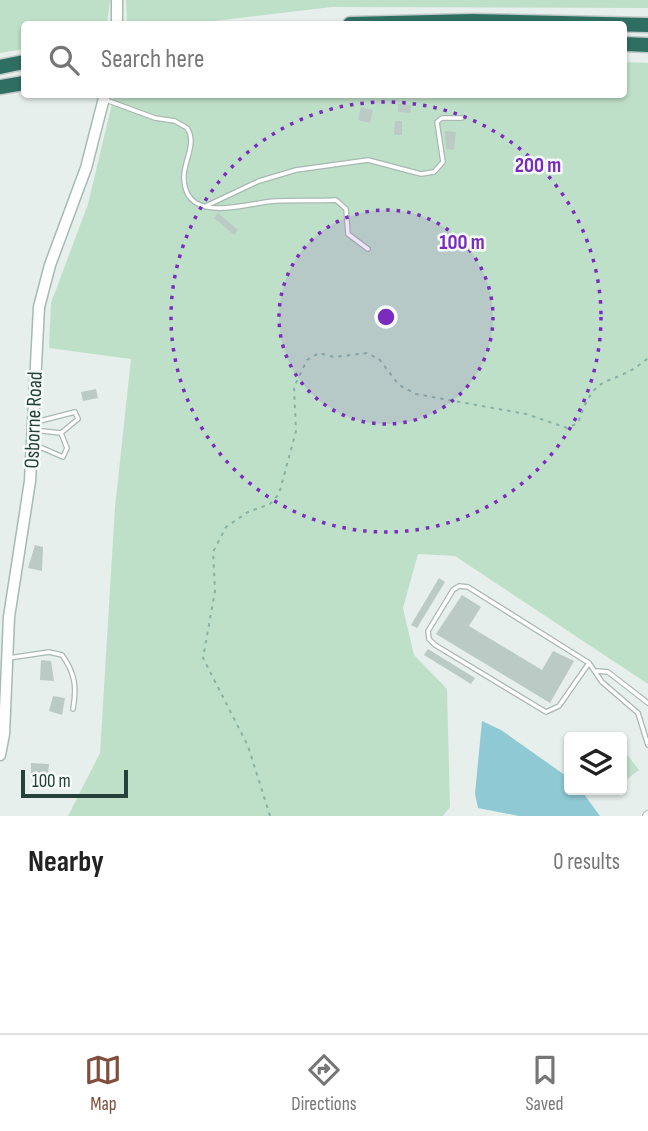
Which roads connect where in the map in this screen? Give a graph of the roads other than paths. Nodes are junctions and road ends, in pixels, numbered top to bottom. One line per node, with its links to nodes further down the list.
1 (117, 0): 2 (street)
2 (117, 21)
3 (627, 25): 4 (highway)
4 (648, 25)
5 (627, 44): 6 (highway)
6 (648, 45)
7 (21, 62): 8 (highway)
8 (0, 66)
9 (21, 84): 10 (highway)
10 (0, 88)
11 (104, 98): 16 (street, Osborne Road)
12 (106, 98): 14 (lane)
13 (461, 118): 14 (lane)
14 (206, 206): 15 (lane)
15 (368, 249)
16 (32, 427): 17 (lane); 17 (lane); 18 (street, Osborne Road)
17 (61, 433): 18 (lane)
18 (32, 444): 19 (street, Osborne Road)
19 (7, 658): 23 (lane); 27 (street, Osborne Road)
20 (589, 663): 20 (lane); 21 (lane)
21 (597, 671): 22 (lane); 25 (lane)
22 (648, 703)
23 (73, 709)
24 (648, 720): 25 (lane)
25 (642, 722): 26 (lane)
26 (648, 745)
27 (0, 755)

